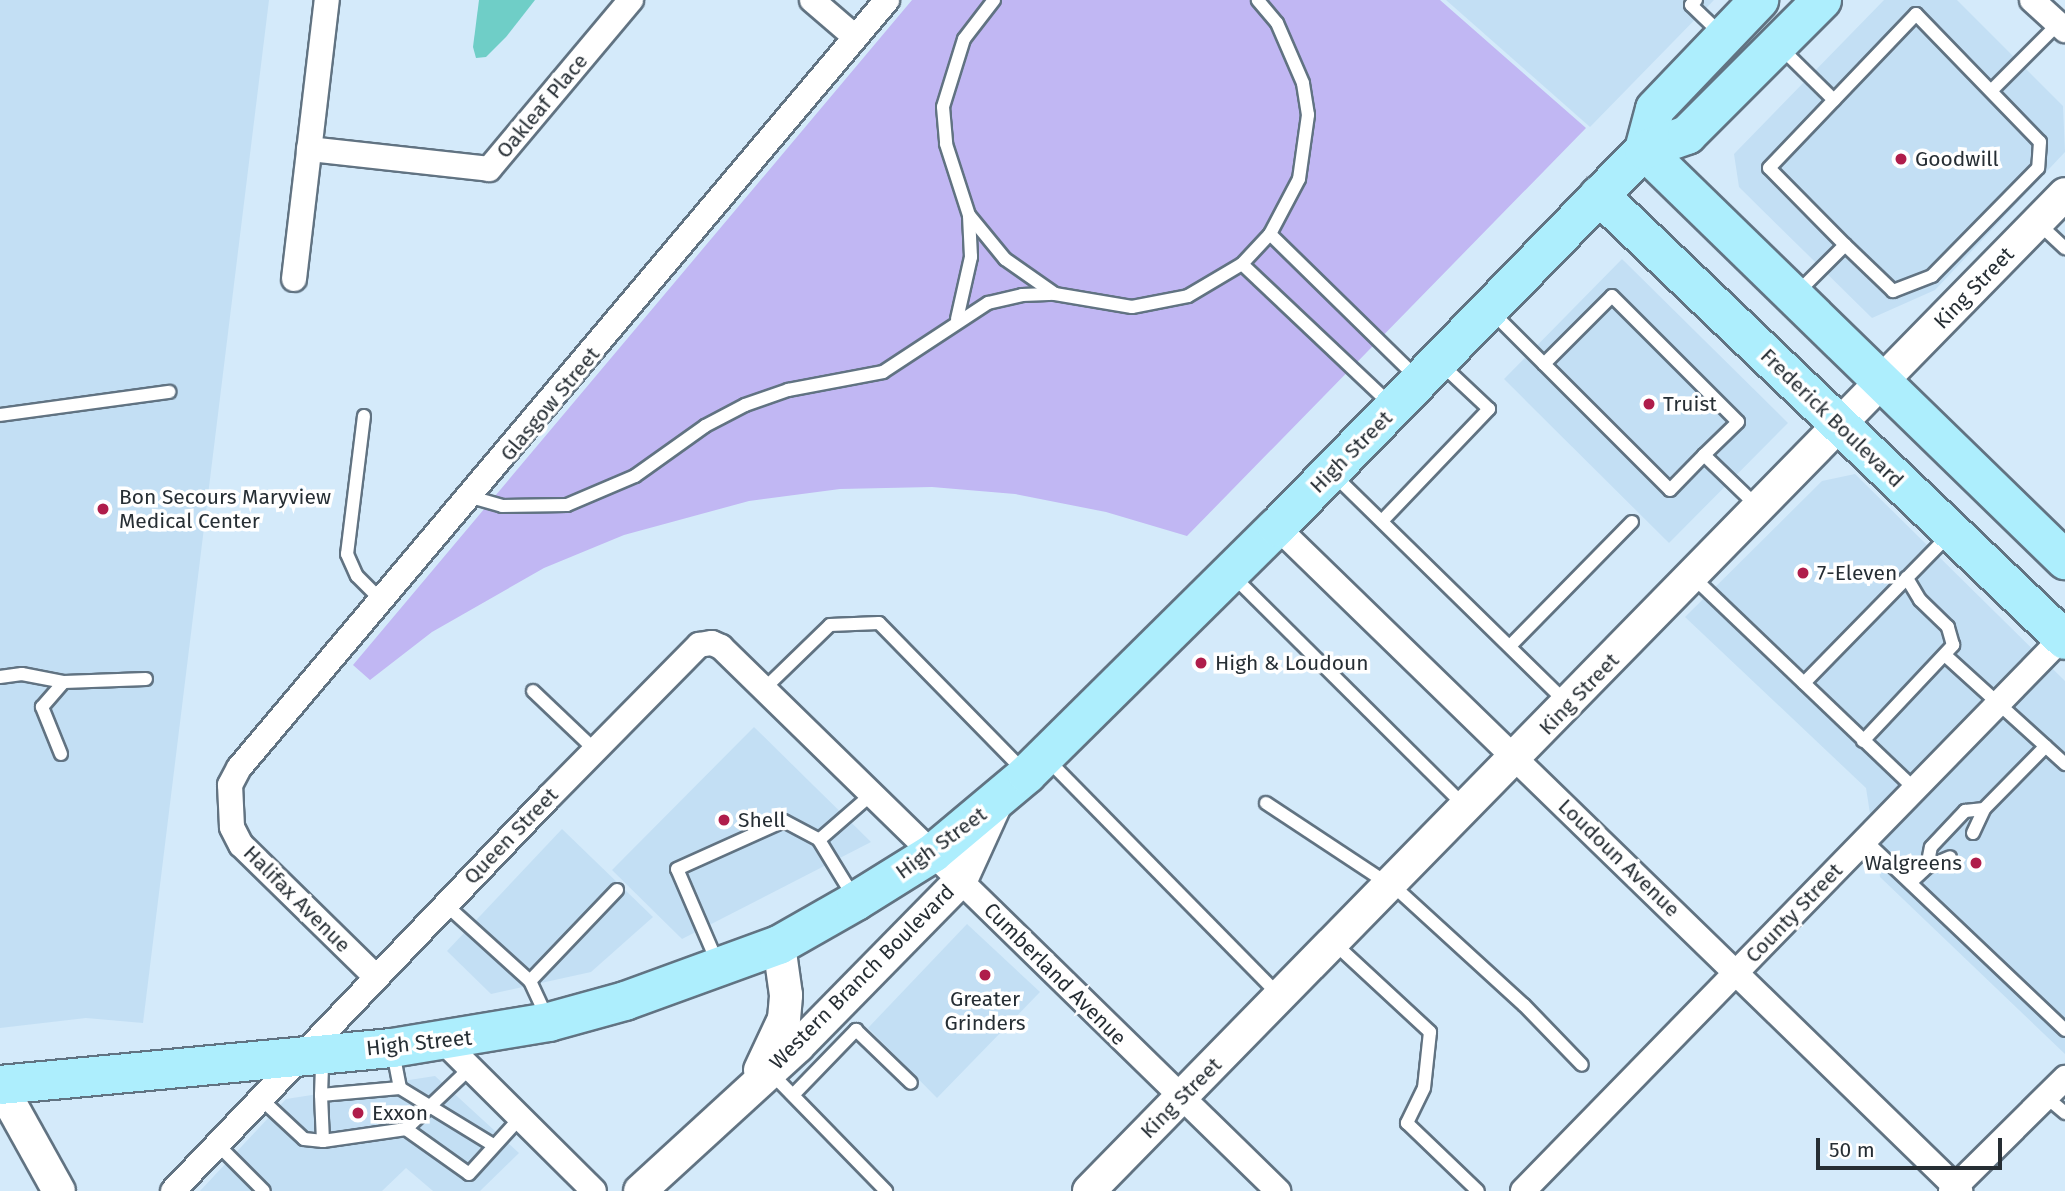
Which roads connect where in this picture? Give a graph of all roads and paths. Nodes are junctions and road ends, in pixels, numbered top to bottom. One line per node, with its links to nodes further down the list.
1 (327, 0): 17 (street)
2 (631, 0): 17 (street, Oakleaf Place)
3 (812, 0): 12 (street)
4 (994, 0): 21 (lane)
5 (1258, 0): 23 (lane)
6 (1696, 0): 13 (lane)
7 (1759, 0): 13 (main road, High Street)
8 (1822, 0): 14 (main road, High Street)
9 (2032, 0): 11 (street)
10 (884, 1): 12 (street, Glasgow Street)
11 (2062, 27): 15 (lane)
12 (855, 37): 41 (street, Glasgow Street)
13 (1724, 37): 18 (main road, High Street)
14 (1778, 45): 16 (lane); 18 (main road, High Street)
15 (1992, 90): 16 (lane); 24 (lane)
16 (1834, 100): 24 (lane)
17 (309, 149): 27 (street)
18 (1644, 150): 20 (main road, High Street); 29 (main road)
19 (2065, 194): 22 (street, King Street)
20 (1599, 195): 30 (main road, High Street); 38 (main road, Frederick Boulevard)
21 (969, 215): 28 (lane); 31 (lane)
22 (2038, 222): 25 (lane); 33 (street, King Street)
23 (1270, 234): 26 (lane); 34 (lane)
24 (1845, 245): 29 (lane)
25 (2065, 248)
26 (1242, 264): 28 (lane); 34 (lane)
27 (294, 279)
28 (1055, 294): 31 (lane)
29 (1794, 296): 33 (main road)
30 (1489, 308): 32 (lane); 34 (main road, High Street)
31 (957, 319): 41 (lane)
32 (1544, 363): 39 (lane); 39 (lane)
33 (1882, 382): 38 (street, King Street); 47 (main road)
34 (1417, 383): 40 (main road, High Street); 43 (lane)
35 (169, 392): 36 (lane)
36 (0, 415)
37 (364, 416): 51 (lane)
38 (1840, 425): 42 (street, King Street); 46 (main road, Frederick Boulevard)
39 (1704, 455): 42 (lane)
40 (1331, 472): 43 (lane); 45 (main road, High Street)
41 (471, 497): 51 (street, Glasgow Street)
42 (1759, 508): 49 (street, King Street)
43 (1382, 521): 53 (lane)
44 (1632, 522): 53 (lane)
45 (1277, 527): 48 (main road, High Street); 68 (street, Loudoun Avenue)
46 (1952, 532): 50 (lane); 52 (main road, Frederick Boulevard)
47 (2065, 560)
48 (1230, 573): 70 (main road, High Street); 75 (lane)
49 (1692, 577): 58 (lane); 63 (street, King Street)
50 (1907, 578): 54 (lane); 58 (lane)
51 (382, 601): 77 (street, Glasgow Street)
52 (2064, 637): 62 (street, County Street)
53 (1510, 646): 63 (lane)
54 (1946, 656): 62 (lane); 64 (lane)
55 (0, 677): 57 (lane)
56 (146, 679): 57 (lane)
57 (64, 682): 67 (lane)
58 (1804, 683): 64 (lane)
59 (764, 689): 61 (street, Cumberland Avenue); 70 (lane); 72 (street, Cumberland Avenue)
60 (533, 691): 66 (lane)
61 (648, 697): 66 (street, Queen Street)
62 (2000, 702): 65 (lane); 71 (street, County Street)
63 (1569, 705): 68 (street, King Street)
64 (1863, 741): 71 (lane)
65 (2046, 746): 69 (lane); 76 (lane)
66 (595, 750): 89 (street, Queen Street)
67 (61, 754)
68 (1516, 758): 75 (street, King Street); 93 (street, Loudoun Avenue)
69 (2065, 764)
70 (1036, 765): 73 (main road, High Street); 96 (lane)
71 (1914, 789): 80 (street, County Street)
72 (872, 793): 79 (lane); 81 (street, Cumberland Avenue)
73 (996, 802): 81 (main road, High Street); 84 (street, Western Branch Boulevard)
74 (1266, 803): 86 (lane)
75 (1467, 808): 86 (street, King Street)
76 (1984, 809): 78 (lane); 83 (lane)
77 (230, 814): 94 (street, Halifax Avenue)
78 (1973, 832)
79 (819, 840): 88 (lane); 92 (lane)
80 (1866, 840): 85 (lane); 93 (street, County Street)
81 (933, 853): 84 (street, Cumberland Avenue); 88 (main road, High Street)
82 (1950, 858): 83 (lane)
83 (1927, 867): 85 (lane)
84 (961, 880): 97 (street, Western Branch Boulevard); 114 (street, Cumberland Avenue)
85 (1911, 882): 99 (lane)
86 (1391, 885): 90 (street, King Street); 103 (lane)
87 (617, 890): 95 (lane)
88 (856, 901): 91 (main road, High Street)
89 (445, 904): 94 (street, Queen Street); 95 (lane)
90 (1334, 943): 96 (street, King Street); 131 (lane)
91 (779, 945): 92 (main road, High Street); 105 (street)
92 (719, 968): 98 (main road, High Street)
93 (1737, 972): 123 (street, Loudoun Avenue); 132 (street, County Street)
94 (375, 976): 102 (street, Queen Street)
95 (530, 981): 98 (lane)
96 (1281, 997): 114 (street, King Street)
97 (845, 1020): 105 (street, Western Branch Boulevard); 107 (lane); 111 (lane)
98 (549, 1022): 100 (main road, High Street)
99 (2065, 1030)
100 (442, 1040): 101 (main road, High Street); 104 (street)
101 (391, 1048): 102 (main road, High Street); 109 (lane)
102 (311, 1054): 108 (main road, High Street); 110 (lane); 113 (street, Queen Street)
103 (1582, 1065)
104 (470, 1068): 115 (lane); 117 (street)
105 (760, 1077): 111 (lane); 127 (street, Western Branch Boulevard)
106 (2065, 1078): 112 (street)
107 (911, 1083)
108 (0, 1085): 124 (street)
109 (400, 1088): 110 (lane); 115 (lane)
110 (321, 1095): 119 (lane)
111 (793, 1095): 128 (lane)
112 (2046, 1097): 116 (lane); 123 (street)
113 (260, 1098): 119 (lane); 120 (street, Queen Street)
114 (1181, 1098): 129 (street, King Street); 130 (street, Cumberland Avenue)
115 (429, 1106): 118 (lane); 121 (lane)
116 (2065, 1113)
117 (520, 1118): 121 (lane); 126 (street)
118 (406, 1129): 119 (lane); 121 (lane)
119 (323, 1141)
120 (217, 1144): 122 (street, Queen Street); 125 (lane)
121 (493, 1145)
122 (185, 1187)
123 (1956, 1190)
124 (59, 1191)
125 (264, 1191)
126 (594, 1191)
127 (640, 1191)
128 (886, 1191)
129 (1089, 1191)
130 (1278, 1191)
131 (1478, 1191)
132 (1523, 1191)

